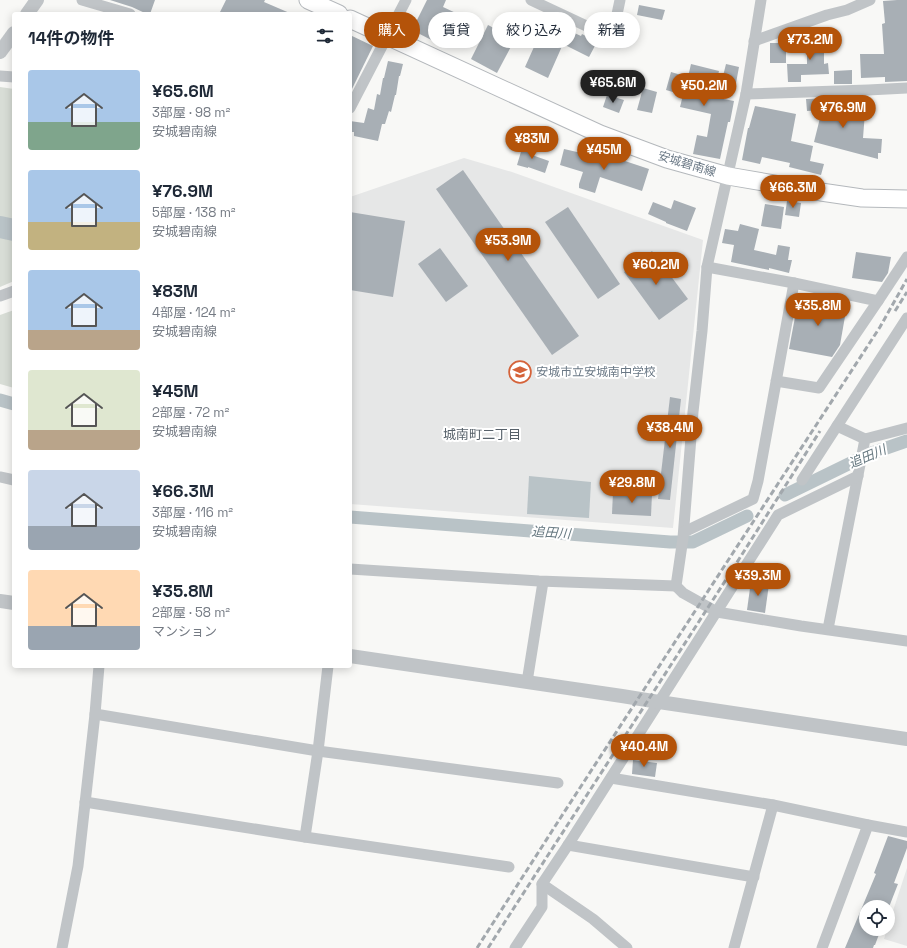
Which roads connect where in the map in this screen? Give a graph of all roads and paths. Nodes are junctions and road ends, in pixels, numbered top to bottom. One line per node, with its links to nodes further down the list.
1 (37, 0): 9 (street)
2 (82, 0): 10 (street)
3 (308, 0): 11 (main road)
4 (406, 0): 12 (street)
5 (531, 0): 6 (street)
6 (620, 0)
7 (761, 0): 16 (street)
8 (870, 0): 16 (street)
9 (28, 12)
10 (123, 12)
11 (334, 12)
12 (400, 12)
13 (352, 20): 14 (main road, 安城碧南線)
14 (364, 25)
15 (12, 36): 19 (street)
16 (754, 41): 23 (street)
17 (381, 48): 24 (street)
18 (413, 48): 25 (main road, 安城碧南線)
19 (0, 52)
20 (0, 76): 21 (street)
21 (12, 77)
22 (907, 88): 23 (street)
23 (746, 94): 25 (street)
24 (352, 104)
25 (728, 176): 26 (main road, 安城碧南線); 28 (street)
26 (907, 199)
27 (907, 257): 32 (street)
28 (707, 267): 29 (street); 42 (street)
29 (794, 283): 32 (street); 34 (street)
30 (12, 292): 31 (street)
31 (0, 296)
32 (878, 301): 34 (street)
33 (907, 318): 35 (street)
34 (776, 381): 42 (street)
35 (837, 426): 37 (street); 41 (street)
36 (907, 428): 37 (street)
37 (865, 439): 38 (street)
38 (858, 476): 48 (street); 49 (street)
39 (0, 477): 40 (street)
40 (12, 480)
41 (802, 480)
42 (683, 540): 45 (street)
43 (352, 569): 44 (street)
44 (543, 582): 45 (street); 54 (street)
45 (676, 586): 48 (street)
46 (0, 601): 47 (street)
47 (12, 603)
48 (717, 612): 49 (street); 55 (street)
49 (828, 629): 50 (street)
50 (907, 641)
51 (352, 656): 54 (street)
52 (99, 668): 56 (street)
53 (328, 668): 58 (street)
54 (527, 682): 55 (street)
55 (659, 702): 57 (street); 59 (street)
56 (95, 714): 58 (street); 61 (street)
57 (907, 739)
58 (318, 751): 60 (street); 65 (street)
59 (611, 778): 62 (street); 66 (street)
60 (558, 783)
61 (85, 802): 65 (street); 70 (street)
62 (773, 805): 63 (street); 68 (street)
63 (868, 825): 64 (street); 74 (street)
64 (907, 832)
65 (305, 837): 67 (street)
66 (568, 845): 68 (street); 69 (street)
67 (509, 867)
68 (754, 877): 73 (street)
69 (542, 884): 71 (street); 72 (street)
70 (62, 948)
71 (515, 948)
72 (627, 948)
73 (734, 948)
74 (822, 948)

